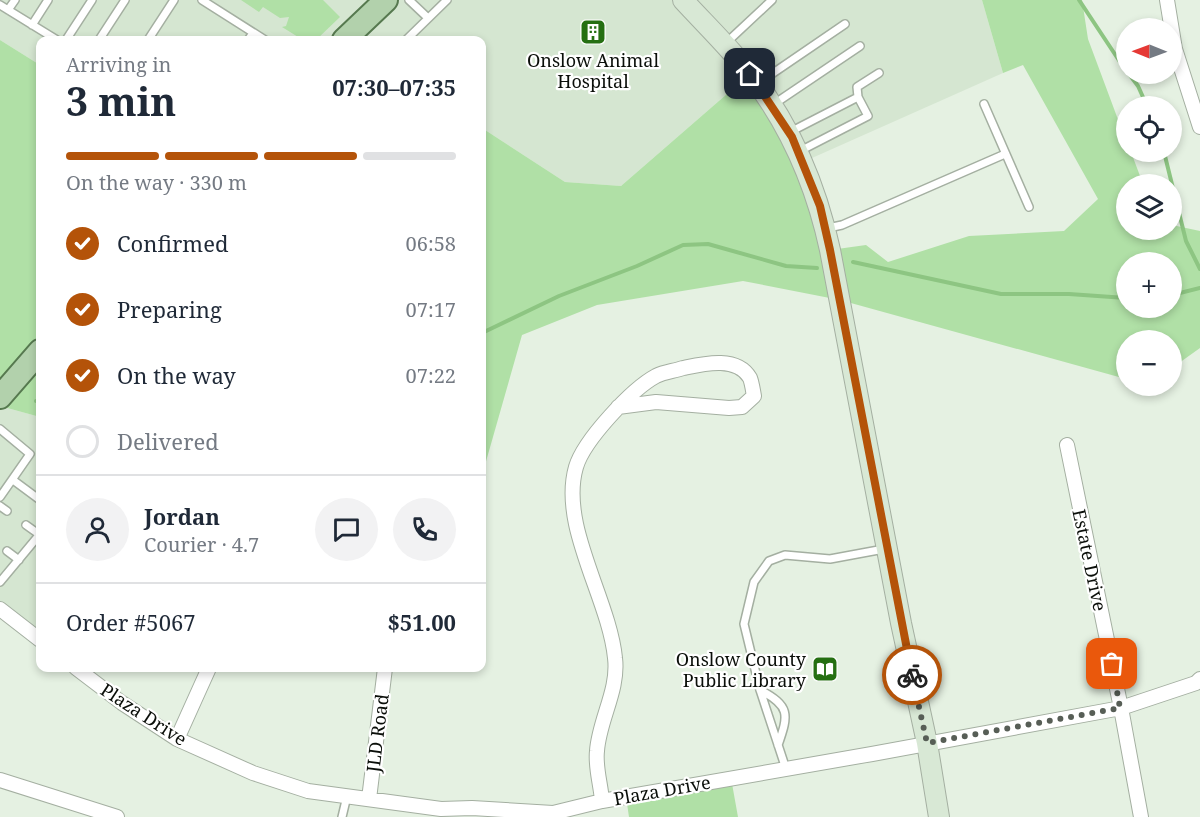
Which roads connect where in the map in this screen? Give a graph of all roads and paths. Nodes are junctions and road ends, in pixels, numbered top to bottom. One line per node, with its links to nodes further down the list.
1 (15, 0): 14 (lane)
2 (48, 0): 17 (lane)
3 (92, 0): 20 (lane)
4 (125, 0): 21 (lane)
5 (174, 0): 22 (lane)
6 (202, 0): 18 (lane)
7 (386, 0): 25 (main road)
8 (410, 0): 15 (lane)
9 (447, 0): 15 (lane)
10 (683, 0): 27 (street)
11 (772, 0): 27 (lane)
12 (1167, 0): 34 (street)
13 (0, 5): 14 (lane)
14 (8, 10): 17 (lane)
15 (428, 18): 26 (lane)
16 (845, 24): 30 (lane)
17 (32, 25): 19 (lane)
18 (253, 33): 23 (lane); 24 (lane)
19 (50, 36)
20 (69, 36)
21 (102, 36)
22 (151, 36)
23 (251, 36)
24 (258, 36)
25 (348, 36)
26 (410, 36)
27 (724, 45): 30 (street)
28 (860, 46): 33 (lane)
29 (879, 73): 31 (lane)
30 (758, 84): 33 (street)
31 (858, 97): 35 (lane); 36 (lane)
32 (984, 104): 37 (lane)
33 (772, 106): 35 (street)
34 (1200, 127)
35 (789, 132): 36 (street)
36 (798, 152): 39 (street)
37 (1005, 154): 38 (lane); 39 (lane)
38 (1029, 207)
39 (826, 229): 53 (street)
40 (36, 356): 41 (main road)
41 (0, 397)
42 (618, 407): 42 (street); 72 (street)
43 (0, 429): 45 (lane)
44 (1066, 445): 64 (street, Estate Drive)
45 (13, 480): 46 (lane); 47 (lane)
46 (1, 493)
47 (36, 497)
48 (0, 506): 49 (lane)
49 (7, 511)
50 (26, 525): 51 (lane)
51 (36, 532)
52 (36, 540): 55 (lane)
53 (887, 548): 63 (lane); 66 (street)
54 (7, 551): 55 (lane)
55 (19, 560): 56 (lane)
56 (0, 582)
57 (0, 609): 58 (street)
58 (36, 637)
59 (81, 672): 65 (street, Plaza Drive)
60 (207, 672): 65 (street)
61 (385, 672): 71 (street, JLD Road)
62 (1200, 679): 64 (street, Plaza Drive)
63 (759, 690): 67 (lane); 67 (lane)
64 (1120, 708): 66 (street, Plaza Drive); 77 (street, Estate Drive)
65 (177, 739): 70 (street, Plaza Drive)
66 (927, 743): 68 (street, Plaza Drive); 76 (street)
67 (778, 745): 68 (lane)
68 (786, 769): 72 (street, Plaza Drive)
69 (0, 780): 74 (street)
70 (347, 796): 71 (street, Plaza Drive); 75 (lane)
71 (369, 799): 73 (street, Plaza Drive)
72 (602, 801): 73 (street, Plaza Drive)
73 (441, 813)
74 (117, 817)
75 (342, 817)
76 (939, 817)
77 (1141, 817)

